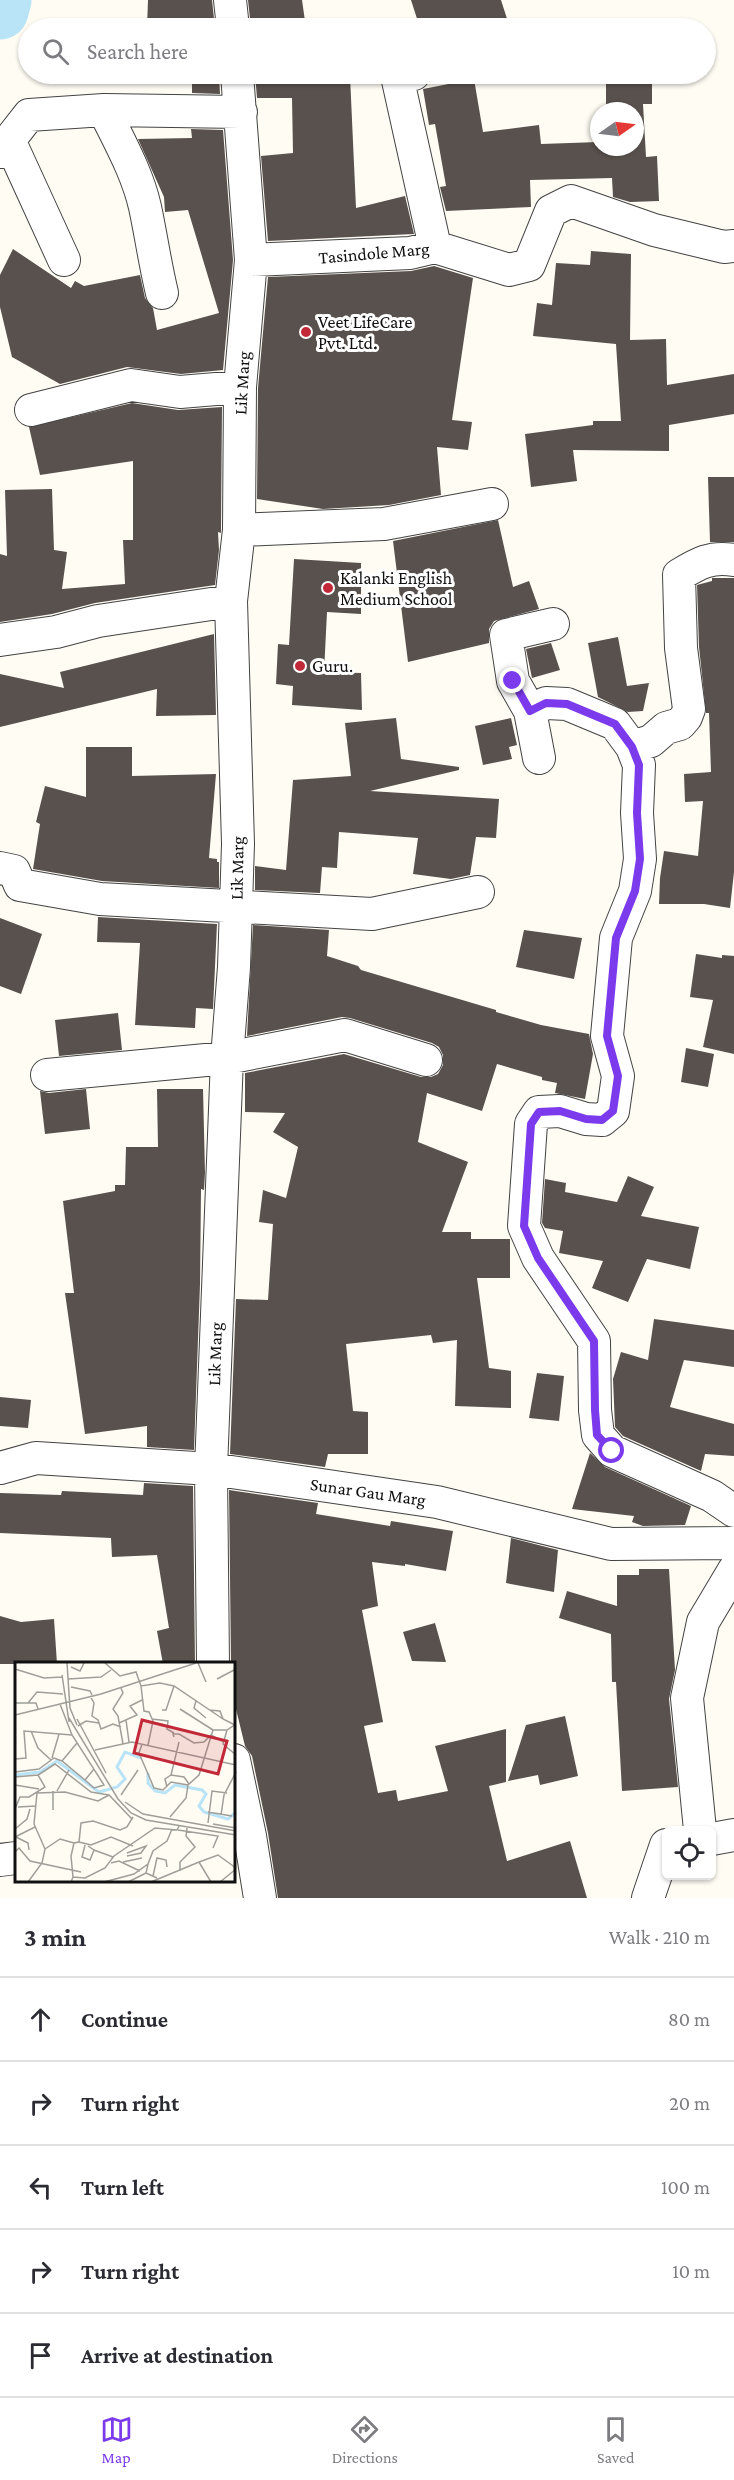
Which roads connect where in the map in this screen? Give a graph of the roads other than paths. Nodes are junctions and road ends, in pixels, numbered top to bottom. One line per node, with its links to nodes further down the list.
1 (230, 0): 2 (street)
2 (232, 18)
3 (238, 84): 6 (street, Lik Marg)
4 (399, 84): 9 (street)
5 (104, 110): 6 (street); 7 (street); 12 (street)
6 (242, 112): 11 (street, Lik Marg)
7 (5, 147): 10 (street)
8 (734, 246): 9 (street, Tasindole Marg)
9 (435, 247): 11 (street, Tasindole Marg)
10 (64, 260)
11 (251, 260): 13 (street, Lik Marg)
12 (162, 293)
13 (240, 387): 14 (street); 16 (street, Lik Marg)
14 (31, 410)
15 (492, 504): 16 (street)
16 (239, 530): 18 (street, Lik Marg)
17 (734, 560): 22 (street)
18 (231, 601): 20 (street); 26 (street, Lik Marg)
19 (553, 624): 21 (street)
20 (0, 640)
21 (530, 711): 22 (street); 23 (street)
22 (632, 747): 32 (street)
23 (539, 758)
24 (0, 868): 26 (street)
25 (478, 892): 26 (street)
26 (236, 907): 27 (street, Lik Marg)
27 (227, 1058): 28 (street); 29 (street); 31 (street, Lik Marg)
28 (426, 1060)
29 (47, 1075)
30 (0, 1468): 31 (street, Sunar Gau Marg)
31 (211, 1468): 33 (street, Sunar Gau Marg); 35 (street, Lik Marg)
32 (734, 1511)
33 (734, 1544)
34 (734, 1570): 37 (street)
35 (213, 1662)
36 (236, 1779): 39 (street)
37 (700, 1826)
38 (734, 1835): 40 (street)
39 (242, 1836): 44 (street)
40 (716, 1838)
41 (662, 1857): 45 (street)
42 (15, 1858): 43 (street)
43 (0, 1860)
44 (260, 1898)
45 (648, 1898)

